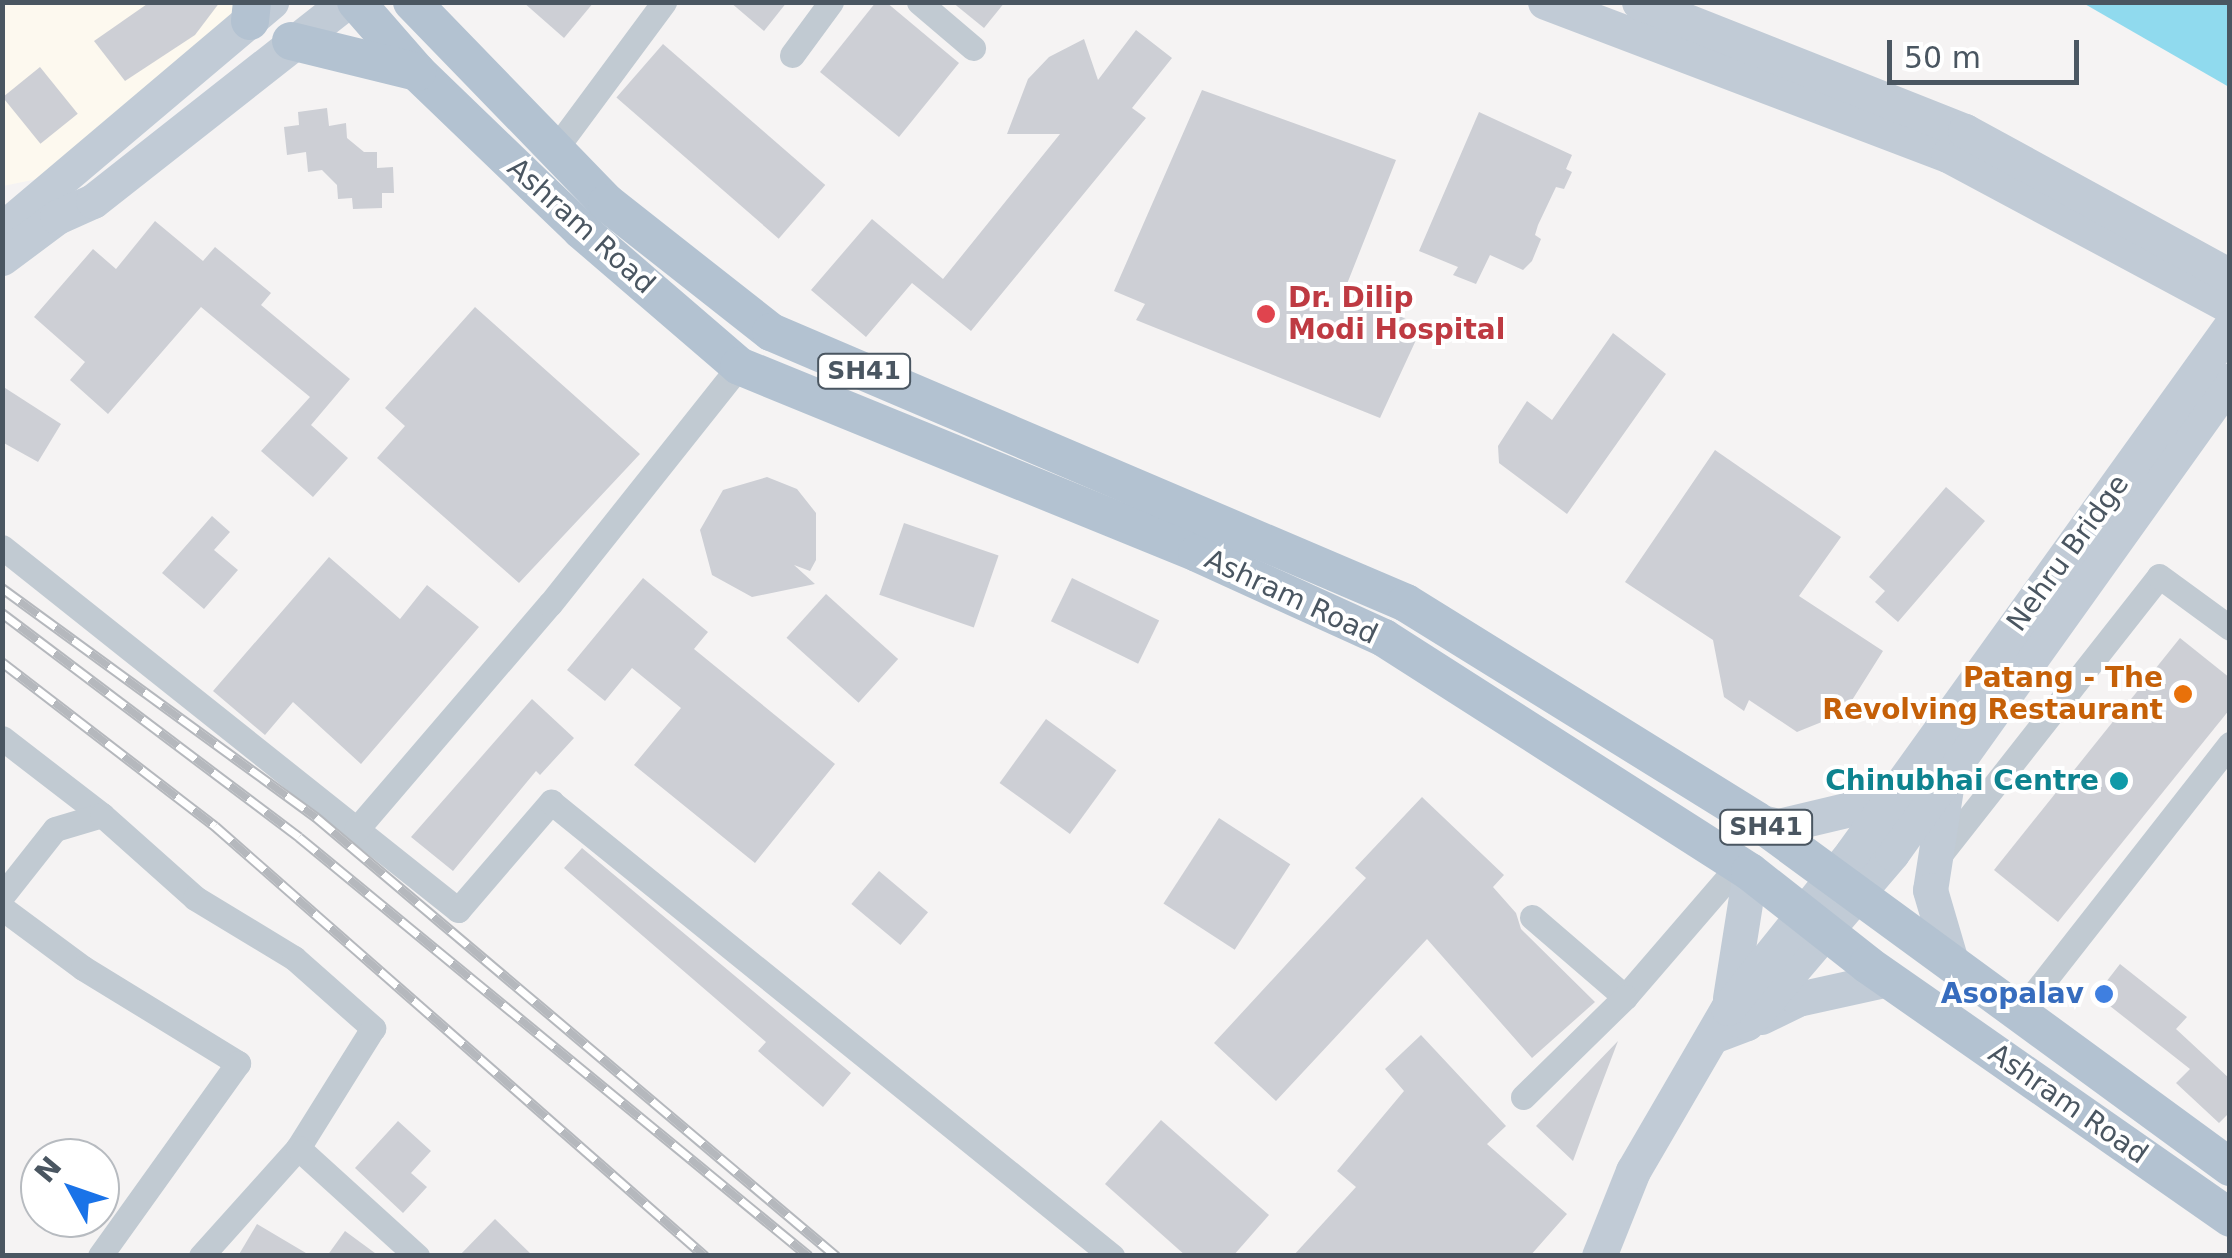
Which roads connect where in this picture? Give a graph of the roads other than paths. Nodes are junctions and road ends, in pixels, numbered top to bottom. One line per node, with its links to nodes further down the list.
1 (346, 2): 11 (street)
2 (356, 2): 14 (main road, Ashram Road)
3 (412, 2): 10 (main road, Ashram Road / SH41)
4 (664, 2): 15 (street)
5 (831, 2): 13 (street)
6 (919, 2): 12 (street)
7 (1545, 2): 21 (street)
8 (1640, 2): 20 (street)
9 (258, 9): 16 (street)
10 (443, 17): 15 (main road, Ashram Road / SH41)
11 (291, 42): 14 (main road); 19 (street)
12 (972, 48)
13 (792, 55)
14 (417, 72): 23 (main road, Ashram Road)
15 (556, 148): 33 (main road, Ashram Road / SH41)
16 (39, 201): 17 (street); 18 (street)
17 (2, 208)
18 (2, 228)
19 (2, 258)
20 (2230, 276)
21 (2230, 306)
22 (2230, 326): 25 (street, Nehru Bridge)
23 (739, 366): 34 (street); 36 (main road, Ashram Road)
24 (2230, 380): 25 (street, Nehru Bridge)
25 (2152, 463): 30 (street, Nehru Bridge); 31 (street, Nehru Bridge)
26 (2, 547): 34 (street)
27 (2230, 628): 35 (street)
28 (2, 738): 32 (street)
29 (2230, 744): 45 (street)
30 (1948, 777): 35 (street); 37 (street, Nehru Bridge)
31 (1892, 799): 33 (street); 37 (street, Nehru Bridge)
32 (102, 815): 38 (street); 48 (street)
33 (1758, 821): 37 (main road, Ashram Road / SH41)
34 (356, 830): 54 (street)
35 (1932, 864): 42 (street)
36 (1744, 868): 41 (main road, Ashram Road); 44 (street); 46 (street)
37 (1847, 885): 41 (street); 42 (main road, Ashram Road / SH41)
38 (2, 896)
39 (2, 908): 51 (street)
40 (1532, 917): 44 (street)
41 (1817, 923): 43 (main road, Ashram Road); 46 (street)
42 (1950, 958): 45 (main road, Ashram Road / SH41)
43 (1889, 979): 46 (street); 50 (main road, Ashram Road)
44 (1624, 997): 47 (street)
45 (2022, 1009): 49 (main road, Ashram Road / SH41)
46 (1729, 1023): 55 (street)
47 (1523, 1097)
48 (298, 1148): 52 (street); 53 (street)
49 (2230, 1167)
50 (2230, 1218)
51 (100, 1256)
52 (201, 1256)
53 (417, 1256)
54 (1112, 1256)
55 (1599, 1256)

